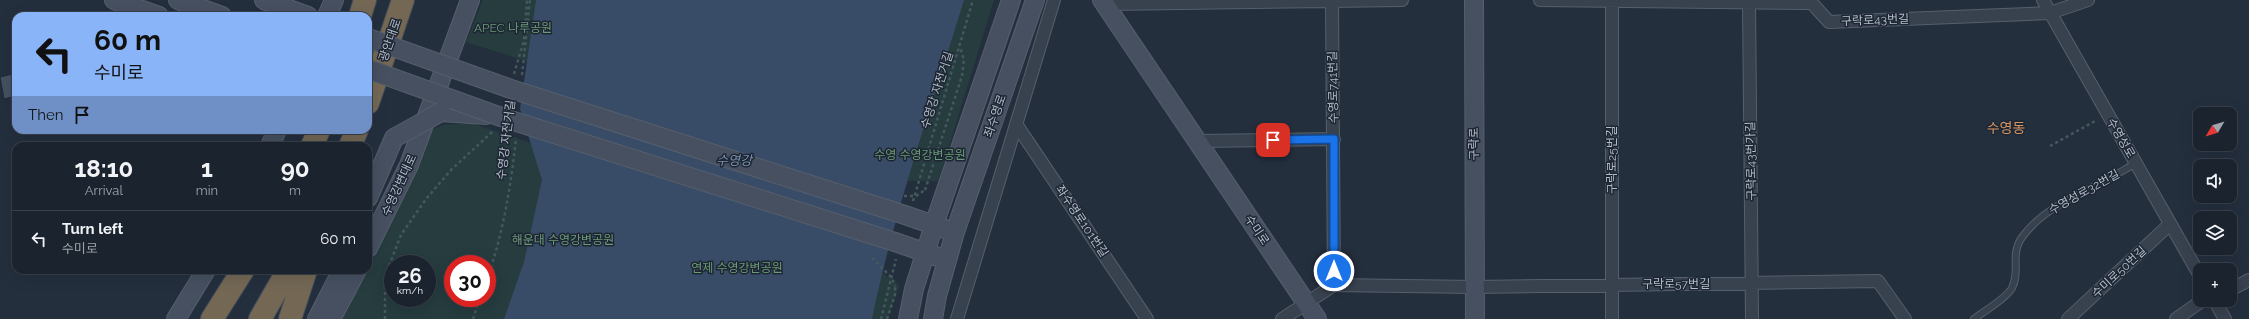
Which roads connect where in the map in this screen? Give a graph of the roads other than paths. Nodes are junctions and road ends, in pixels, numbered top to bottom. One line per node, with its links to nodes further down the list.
1 (114, 0): 22 (main road)
2 (178, 0): 23 (main road)
3 (264, 0): 24 (main road)
4 (334, 0): 25 (main road)
5 (365, 0): 26 (highway)
6 (403, 0): 30 (highway, 광안대로)
7 (470, 0): 40 (main road, 수영강변대로)
8 (1011, 0): 38 (main road, 좌수영로)
9 (1035, 0): 39 (main road, 좌수영로)
10 (1054, 0): 32 (street)
11 (1332, 0): 12 (street); 18 (street); 33 (street, 수영로741번길)
12 (1402, 0)
13 (1474, 0): 55 (main road, 구락로)
14 (1540, 0): 15 (street, 구락로43번길)
15 (1612, 0): 20 (street, 구락로43번길); 51 (street, 구락로25번길)
16 (2043, 0): 27 (street, 수영성로)
17 (2088, 0): 27 (street, 구락로43번길)
18 (1179, 1): 19 (street)
19 (1104, 2): 34 (main road, 수미로)
20 (1749, 2): 21 (street, 구락로43번길); 52 (street, 구락로43번가길)
21 (1809, 2): 27 (street, 구락로43번길)
22 (148, 12)
23 (211, 12)
24 (297, 12)
25 (329, 12)
26 (361, 12)
27 (2050, 14): 35 (street, 수영성로)
28 (372, 39): 38 (main road, bridge)
29 (372, 71): 31 (main road, bridge)
30 (372, 92)
31 (498, 123): 36 (main road, 수영강변대로, bridge); 41 (main road, bridge)
32 (1016, 124): 67 (street); 68 (street, 좌수영로101번길)
33 (1334, 139): 34 (street); 53 (street, 수영로741번길)
34 (1198, 141): 56 (main road, 수미로)
35 (2136, 163): 37 (street, 수영성로); 75 (lane, 수영성로32번길)
36 (372, 188)
37 (2170, 224): 43 (street, 수영성로); 76 (street, 수미로50번길)
38 (934, 225): 39 (main road); 41 (main road, 좌수영로)
39 (955, 232): 42 (main road, 좌수영로)
40 (372, 240)
41 (926, 253): 42 (main road); 65 (main road, 좌수영로)
42 (947, 260): 66 (main road, 좌수영로)
43 (2193, 264)
44 (204, 274): 59 (main road)
45 (240, 274): 60 (highway)
46 (286, 274): 61 (highway)
47 (305, 274): 62 (highway)
48 (340, 274): 63 (main road)
49 (355, 274): 64 (main road)
50 (2249, 280): 54 (street)
51 (1612, 284): 52 (street, 구락로57번길); 55 (street, 구락로57번길); 72 (street, 구락로25번길)
52 (1753, 284): 73 (street, 구락로43번가길); 74 (street, 구락로57번길)
53 (1334, 285): 55 (street); 56 (street)
54 (2237, 286)
55 (1474, 287): 71 (main road, 구락로)
56 (1306, 302): 69 (street); 70 (main road, 수미로)
57 (2193, 307): 77 (street)
58 (2218, 307): 78 (street)
59 (176, 319)
60 (212, 319)
61 (260, 319)
62 (290, 319)
63 (317, 319)
64 (331, 319)
65 (908, 319)
66 (933, 319)
67 (957, 319)
68 (1147, 319)
69 (1282, 319)
70 (1317, 319)
71 (1475, 319)
72 (1612, 319)
73 (1752, 319)
74 (1904, 319)
75 (1974, 319)
76 (2068, 319)
77 (2176, 319)
78 (2225, 319)

